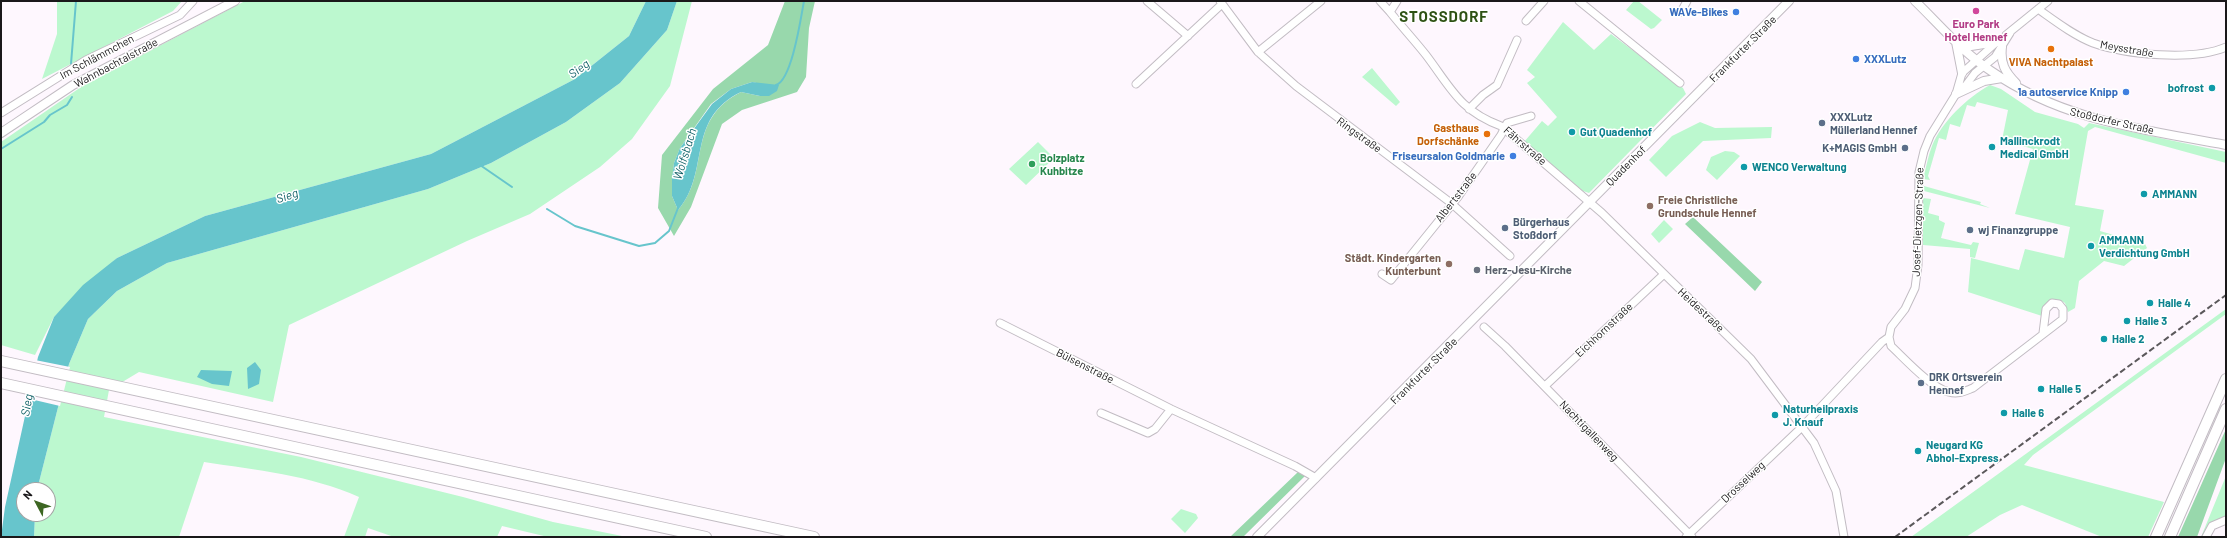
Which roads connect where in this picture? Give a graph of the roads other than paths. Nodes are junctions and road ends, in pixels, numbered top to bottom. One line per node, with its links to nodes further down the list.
1 (193, 1): 34 (street, Im Schlämmchen)
2 (235, 1): 37 (main road, Wahnbachtalstraße)
3 (1147, 1): 18 (street)
4 (1321, 1): 23 (street)
5 (1380, 1): 15 (street, Fährstraße)
6 (1397, 1): 15 (street)
7 (1544, 1): 17 (street)
8 (1687, 1): 16 (street)
9 (1790, 1): 32 (main road, Frankfurter Straße)
10 (1915, 1): 20 (main road, Stoßdorfer Straße)
11 (2048, 1): 14 (street)
12 (1221, 2): 18 (street); 23 (street, Ringstraße)
13 (1581, 2): 28 (street)
14 (2038, 9): 21 (street); 22 (street, Meysstraße)
15 (1390, 12): 33 (street, Fährstraße)
16 (1681, 12)
17 (1526, 21)
18 (1188, 36): 29 (street)
19 (1517, 40): 33 (street)
20 (1956, 41): 21 (main road); 24 (main road, Stoßdorfer Straße); 26 (main road)
21 (2000, 44): 24 (street); 25 (street, Josef-Dietzgen-Straße); 30 (main road)
22 (2226, 47)
23 (1258, 52): 39 (street, Ringstraße)
24 (1977, 60): 25 (main road, Stoßdorfer Straße); 26 (street)
25 (1984, 66): 27 (main road, Stoßdorfer Straße); 31 (street, Josef-Dietzgen-Straße)
26 (1962, 73): 31 (street)
27 (2002, 78): 30 (main road, Stoßdorfer Straße); 31 (main road)
28 (1680, 83)
29 (1136, 84)
30 (2025, 92): 38 (main road, Stoßdorfer Straße)
31 (1956, 94): 47 (street, Josef-Dietzgen-Straße)
32 (1696, 96): 40 (main road, Quadenhof)
33 (1469, 109): 36 (street, Fährstraße)
34 (1, 113)
35 (1531, 116): 36 (street, Albertstraße)
36 (1504, 128): 39 (street, Albertstraße); 40 (street, Fährstraße)
37 (1, 133)
38 (2226, 145)
39 (1451, 203): 41 (street, Ringstraße); 42 (street, Albertstraße)
40 (1589, 203): 43 (street, Heidestraße); 56 (main road, Frankfurter Straße)
41 (1510, 256)
42 (1382, 274)
43 (1663, 274): 51 (street, Eichhornstraße); 55 (street, Heidestraße)
44 (1000, 322): 52 (street, Bülsenstraße)
45 (1484, 327): 51 (street, Nachtigallenweg)
46 (2043, 333): 47 (street)
47 (1889, 337): 55 (street)
48 (1, 361): 60 (highway)
49 (2226, 379): 63 (highway)
50 (1, 383): 59 (highway)
51 (1545, 386): 58 (street, Nachtigallenweg)
52 (1171, 409): 54 (street); 56 (street, Bülsenstraße)
53 (2226, 409): 64 (highway)
54 (1101, 413)
55 (1802, 427): 58 (street, Drosselweg); 62 (street, Heidestraße)
56 (1316, 478): 61 (main road, Frankfurter Straße)
57 (2226, 520): 65 (street)
58 (1689, 536)
59 (706, 537)
60 (814, 537)
61 (1257, 537)
62 (1844, 537)
63 (2156, 537)
64 (2170, 537)
65 (2206, 537)

